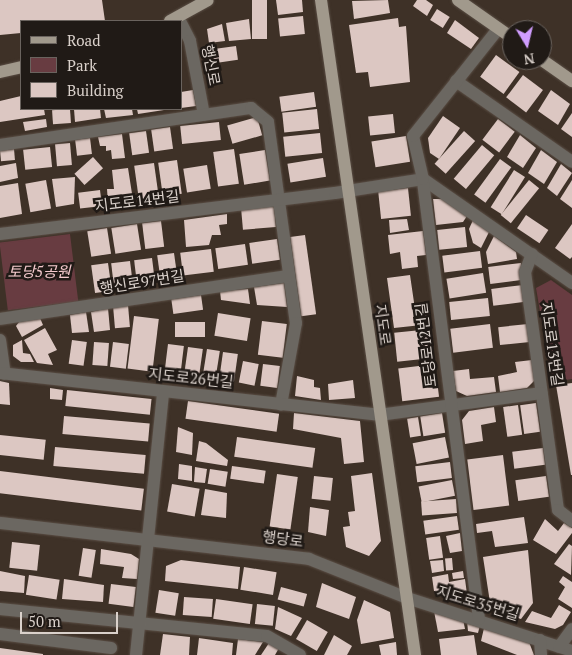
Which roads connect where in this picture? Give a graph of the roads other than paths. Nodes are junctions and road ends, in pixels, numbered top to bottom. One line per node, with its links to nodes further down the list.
1 (208, 0): 4 (main road, 행신로)
2 (321, 0): 17 (main road, 지도로)
3 (458, 0): 6 (main road)
4 (179, 20)
5 (182, 27): 13 (street, 행신로)
6 (498, 29): 7 (main road); 11 (street, 토당로12번길)
7 (502, 32)
8 (20, 67): 10 (main road)
9 (552, 67): 12 (main road)
10 (0, 72)
11 (456, 81): 15 (street); 16 (street, 토당로12번길)
12 (572, 82)
13 (204, 115): 14 (street); 18 (street)
14 (0, 145)
15 (572, 162)
16 (423, 179): 17 (street); 20 (street); 29 (street, 토당로12번길)
17 (347, 192): 18 (street, 지도로14번길); 30 (main road, 지도로)
18 (279, 200): 19 (street, 지도로14번길); 21 (street)
19 (0, 234)
20 (532, 254): 22 (street); 27 (street, 지도로13번길)
21 (290, 276): 23 (street, 행신로97번길); 28 (street)
22 (572, 283)
23 (0, 320)
24 (0, 340): 25 (street)
25 (3, 374): 26 (street, 지도로26번길)
26 (163, 392): 28 (street, 지도로26번길); 33 (street)
27 (542, 393): 29 (street, 지도로26번길); 31 (street, 지도로13번길)
28 (281, 405): 30 (street, 지도로26번길)
29 (449, 405): 30 (street, 지도로26번길); 36 (street, 토당로12번길)
30 (379, 415): 34 (main road, 지도로)
31 (572, 521)
32 (0, 523): 33 (street, 행당로)
33 (148, 540): 34 (street, 행당로); 37 (street)
34 (407, 598): 36 (street, 지도로35번길); 46 (main road, 지도로)
35 (0, 609): 37 (street)
36 (479, 619): 40 (street, 지도로35번길)
37 (140, 624): 44 (street); 45 (street)
38 (572, 629): 41 (street)
39 (0, 634): 42 (street)
40 (540, 640): 41 (street, 지도로35번길); 47 (street)
41 (559, 647): 43 (street, 지도로35번길)
42 (111, 648)
43 (572, 651)
44 (136, 655)
45 (300, 655)
46 (415, 655)
47 (541, 655)

